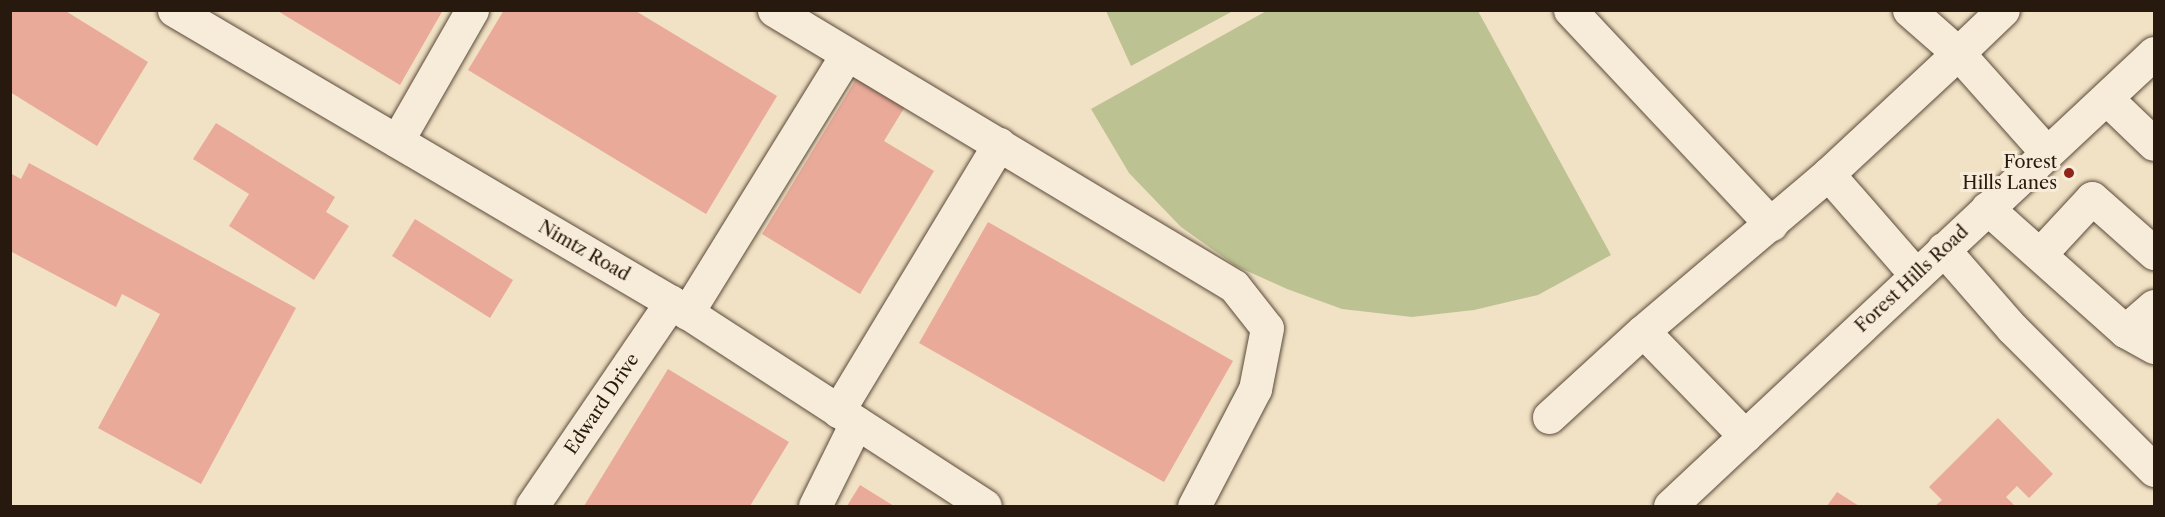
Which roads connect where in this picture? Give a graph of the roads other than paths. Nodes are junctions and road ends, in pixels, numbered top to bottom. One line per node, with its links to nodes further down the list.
1 (174, 10): 11 (street, Nimtz Road)
2 (472, 10): 11 (street)
3 (774, 10): 9 (street)
4 (1570, 10): 17 (street)
5 (1909, 10): 7 (street)
6 (2003, 10): 7 (street)
7 (1958, 53): 14 (street); 15 (street)
8 (2154, 53): 10 (street, Forest Hills Road)
9 (847, 54): 12 (street); 23 (street, Edward Drive)
10 (2107, 99): 13 (street); 14 (street, Forest Hills Road)
11 (397, 141): 23 (street, Nimtz Road)
12 (999, 144): 27 (street); 34 (street)
13 (2154, 144)
14 (2047, 153): 16 (street, Forest Hills Road)
15 (1828, 174): 17 (street); 21 (street)
16 (1987, 208): 18 (street, Forest Hills Road); 20 (street)
17 (1771, 224): 24 (street)
18 (1943, 249): 21 (street, Forest Hills Road); 30 (street)
19 (2154, 253): 20 (street)
20 (2040, 254): 25 (street)
21 (1916, 275): 29 (street, Forest Hills Road)
22 (2154, 306): 25 (street)
23 (679, 308): 27 (street, Nimtz Road); 31 (street, Edward Drive)
24 (1642, 331): 28 (street); 29 (street)
25 (2125, 331): 26 (street)
26 (2154, 347)
27 (847, 417): 32 (street); 33 (street, Nimtz Road)
28 (1549, 417)
29 (1745, 436): 35 (street, Forest Hills Road)
30 (2154, 470)
31 (532, 507)
32 (815, 507)
33 (985, 507)
34 (1194, 507)
35 (1670, 507)

